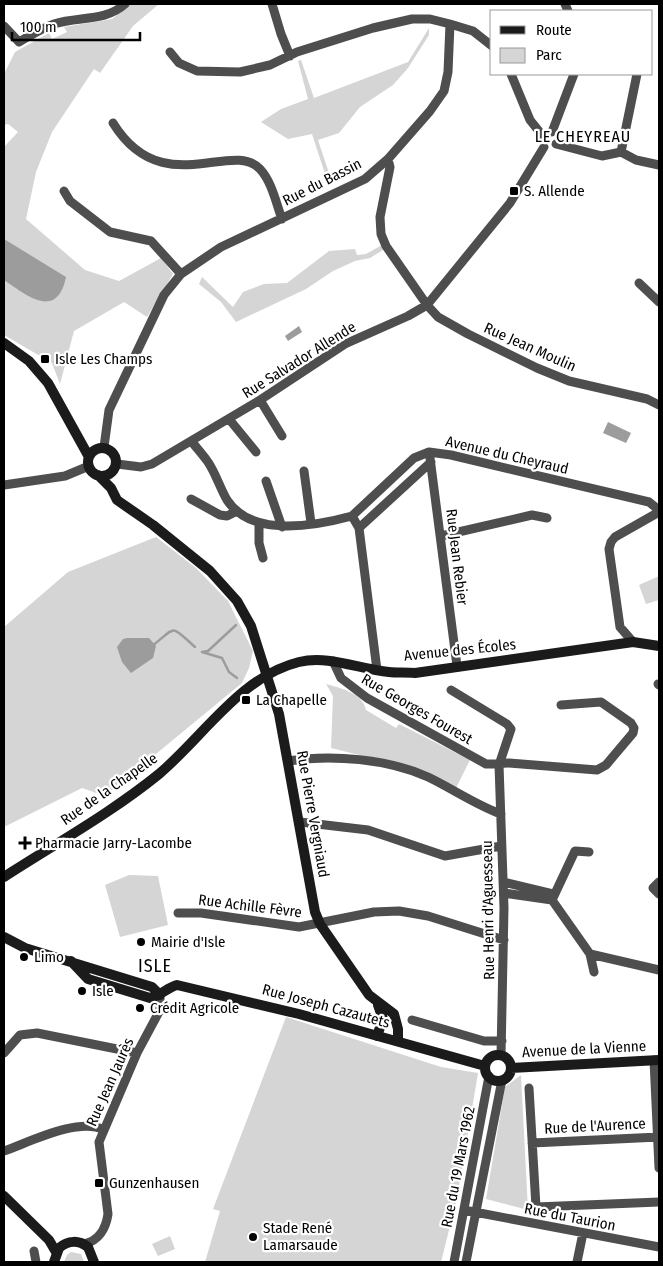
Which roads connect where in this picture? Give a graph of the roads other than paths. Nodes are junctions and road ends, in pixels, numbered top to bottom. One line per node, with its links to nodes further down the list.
1 (125, 4): 4 (street)
2 (272, 4): 7 (street)
3 (450, 24): 5 (street); 7 (street); 17 (street, Rue du Bassin)
4 (4, 26)
5 (490, 44)
6 (170, 52): 7 (street)
7 (290, 56)
8 (511, 75): 13 (street)
9 (574, 75): 12 (street)
10 (637, 75): 16 (street)
11 (113, 123): 20 (street)
12 (552, 132): 13 (street); 14 (street)
13 (542, 135): 15 (street)
14 (556, 144): 15 (street); 16 (street)
15 (544, 147): 24 (street, Rue Salvador Allende)
16 (620, 152): 18 (street)
17 (388, 158): 20 (street, Rue du Bassin); 24 (street, Rue Jean Moulin)
18 (659, 165)
19 (64, 191): 21 (street)
20 (282, 219): 21 (street, Rue du Bassin)
21 (182, 274): 32 (street, Rue du Bassin)
22 (639, 283): 23 (street)
23 (659, 302)
24 (427, 305): 26 (street, Rue Salvador Allende); 27 (street, Rue Jean Moulin)
25 (4, 343): 32 (street)
26 (260, 400): 28 (street, Rue Salvador Allende); 29 (street)
27 (659, 403)
28 (229, 419): 30 (street, Rue Salvador Allende); 31 (street)
29 (282, 436)
30 (191, 441): 34 (street, Rue Salvador Allende); 41 (street)
31 (256, 452)
32 (94, 455): 34 (street); 36 (street, Rue Pierre Vergniaud); 38 (street)
33 (430, 457): 42 (street, Avenue du Cheyraud); 43 (street, Avenue du Cheyraud); 48 (street, Avenue du Cheyraud); 49 (street, Rue Jean Rebier)
34 (114, 469): 36 (street); 39 (street)
35 (304, 471): 45 (street)
36 (98, 475): 39 (street, Rue Pierre Vergniaud)
37 (266, 481): 47 (street)
38 (4, 485)
39 (111, 488): 56 (street, Rue Pierre Vergniaud)
40 (191, 499): 41 (street)
41 (236, 511): 46 (street)
42 (659, 511): 51 (street)
43 (352, 516): 45 (street); 48 (street)
44 (547, 518): 49 (street)
45 (311, 523): 47 (street)
46 (259, 524): 47 (street); 50 (street)
47 (282, 526)
48 (359, 528): 55 (street)
49 (441, 536): 54 (street, Rue Jean Rebier)
50 (263, 558)
51 (633, 642): 52 (street, Avenue des Écoles); 54 (street, Avenue des Écoles)
52 (659, 646)
53 (333, 661): 55 (street, Avenue des Écoles); 56 (street, Avenue des Écoles); 60 (street, Rue Georges Fourest)
54 (457, 666): 55 (street, Avenue des Écoles)
55 (377, 670)
56 (267, 674): 59 (street, Rue Pierre Vergniaud); 65 (street, Rue de la Chapelle)
57 (450, 690): 60 (street)
58 (561, 705): 60 (street, Rue Georges Fourest)
59 (288, 761): 61 (street); 62 (street, Rue Pierre Vergniaud)
60 (499, 765): 61 (street, Rue Henri d'Aguesseau)
61 (501, 814): 63 (street, Rue Henri d'Aguesseau)
62 (300, 822): 63 (street); 72 (street, Rue Pierre Vergniaud)
63 (500, 846): 66 (street, Rue Henri d'Aguesseau)
64 (589, 852): 70 (street)
65 (4, 877)
66 (503, 882): 68 (street, Rue Henri d'Aguesseau); 70 (street)
67 (659, 882): 69 (street)
68 (504, 893): 70 (street); 74 (street, Rue Henri d'Aguesseau)
69 (659, 894)
70 (552, 897): 75 (street)
71 (178, 913): 72 (street, Rue Achille Fèvre)
72 (320, 924): 74 (street, Rue Achille Fèvre); 79 (street, Rue Pierre Vergniaud)
73 (4, 937): 78 (street, Rue Joseph Cazautets)
74 (504, 940): 83 (street, Rue Henri d'Aguesseau)
75 (590, 954): 76 (street); 77 (street)
76 (659, 970)
77 (594, 972)
78 (160, 995): 81 (street, Rue Joseph Cazautets); 85 (street, Rue Jean Jaurès)
79 (378, 1005): 81 (street); 82 (street)
80 (412, 1020): 83 (street)
81 (377, 1036): 82 (street, Rue Joseph Cazautets)
82 (398, 1041): 89 (street, Rue Joseph Cazautets)
83 (502, 1041): 86 (street, Rue Henri d'Aguesseau)
84 (4, 1053): 85 (street)
85 (137, 1053): 92 (street, Rue Jean Jaurès)
86 (501, 1055): 88 (street); 89 (street)
87 (657, 1060): 88 (street, Avenue de la Vienne); 93 (street)
88 (511, 1068): 90 (street)
89 (487, 1071): 90 (street); 99 (street, Rue du 19 Mars 1962)
90 (502, 1080): 100 (street)
91 (529, 1088): 94 (street)
92 (104, 1130): 95 (street); 105 (street, Rue Jean Jaurès)
93 (658, 1137): 94 (street, Rue de l'Aurence); 96 (street)
94 (532, 1143): 98 (street)
95 (4, 1151)
96 (659, 1168)
97 (4, 1196): 102 (street)
98 (659, 1202)
99 (464, 1210): 100 (street, Rue du Taurion); 110 (street, Rue du 19 Mars 1962)
100 (476, 1212): 101 (street, Rue du Taurion); 111 (street)
101 (583, 1232): 104 (street, Rue du Taurion); 112 (street)
102 (49, 1240): 103 (street); 107 (street)
103 (65, 1244): 105 (street); 107 (street)
104 (659, 1247)
105 (88, 1248): 109 (street)
106 (34, 1251): 108 (street)
107 (55, 1257)
108 (36, 1262)
109 (94, 1262)
110 (454, 1262)
111 (466, 1262)
112 (577, 1262)

